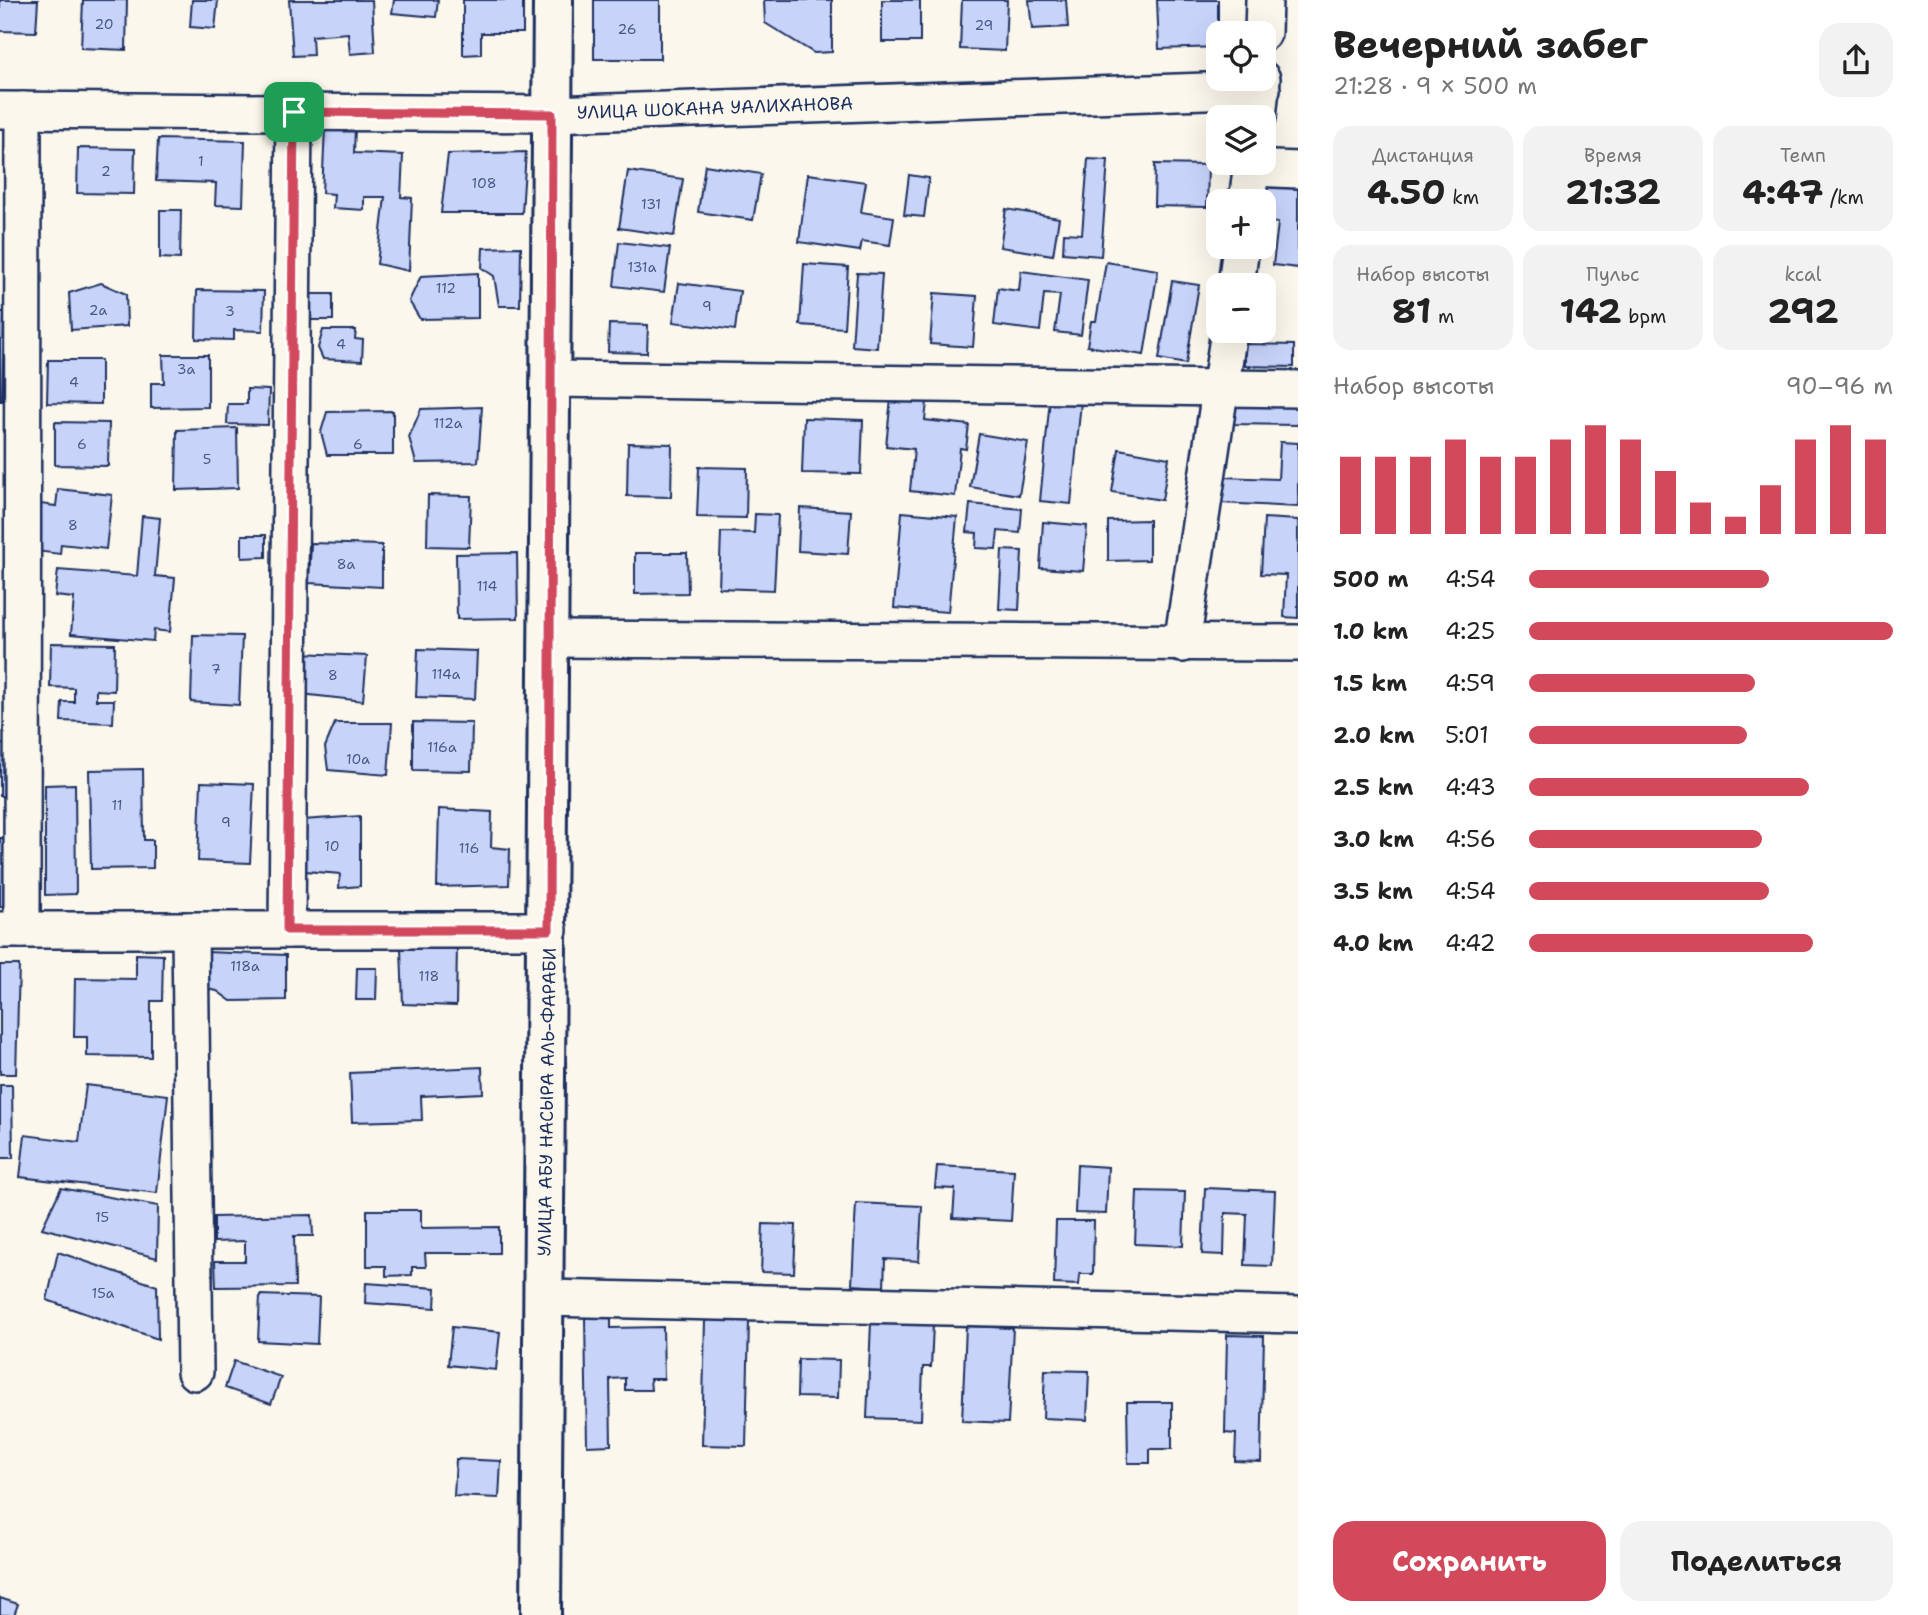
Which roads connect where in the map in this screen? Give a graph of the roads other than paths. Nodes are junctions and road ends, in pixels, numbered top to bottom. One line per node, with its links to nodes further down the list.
1 (554, 0): 7 (street, УЛИЦА АБУ НАСЫРА АЛЬ-ФАРАБИ)
2 (1264, 0): 3 (street)
3 (1263, 21)
4 (1261, 95): 7 (street, УЛИЦА ШОКАНА УАЛИХАНОВА)
5 (11, 110): 6 (street, УЛИЦА ШОКАНА УАЛИХАНОВА); 17 (street)
6 (294, 112): 7 (street, УЛИЦА ШОКАНА УАЛИХАНОВА); 19 (street)
7 (552, 114): 11 (street, УЛИЦА АБУ НАСЫРА АЛЬ-ФАРАБИ)
8 (1298, 170): 9 (street)
9 (1250, 177)
10 (1228, 343): 12 (street)
11 (551, 379): 12 (street); 14 (street, УЛИЦА АБУ НАСЫРА АЛЬ-ФАРАБИ)
12 (1222, 387): 13 (street); 16 (street)
13 (1298, 389)
14 (550, 639): 16 (street); 20 (street, УЛИЦА АБУ НАСЫРА АЛЬ-ФАРАБИ)
15 (1298, 643): 16 (street)
16 (1182, 644)
17 (11, 930): 18 (street)
18 (190, 930): 19 (street); 23 (street)
19 (287, 930): 20 (street)
20 (549, 930): 21 (street, УЛИЦА АБУ НАСЫРА АЛЬ-ФАРАБИ)
21 (545, 1298): 22 (street); 24 (street, УЛИЦА АБУ НАСЫРА АЛЬ-ФАРАБИ)
22 (1298, 1315)
23 (195, 1372)
24 (541, 1615)

